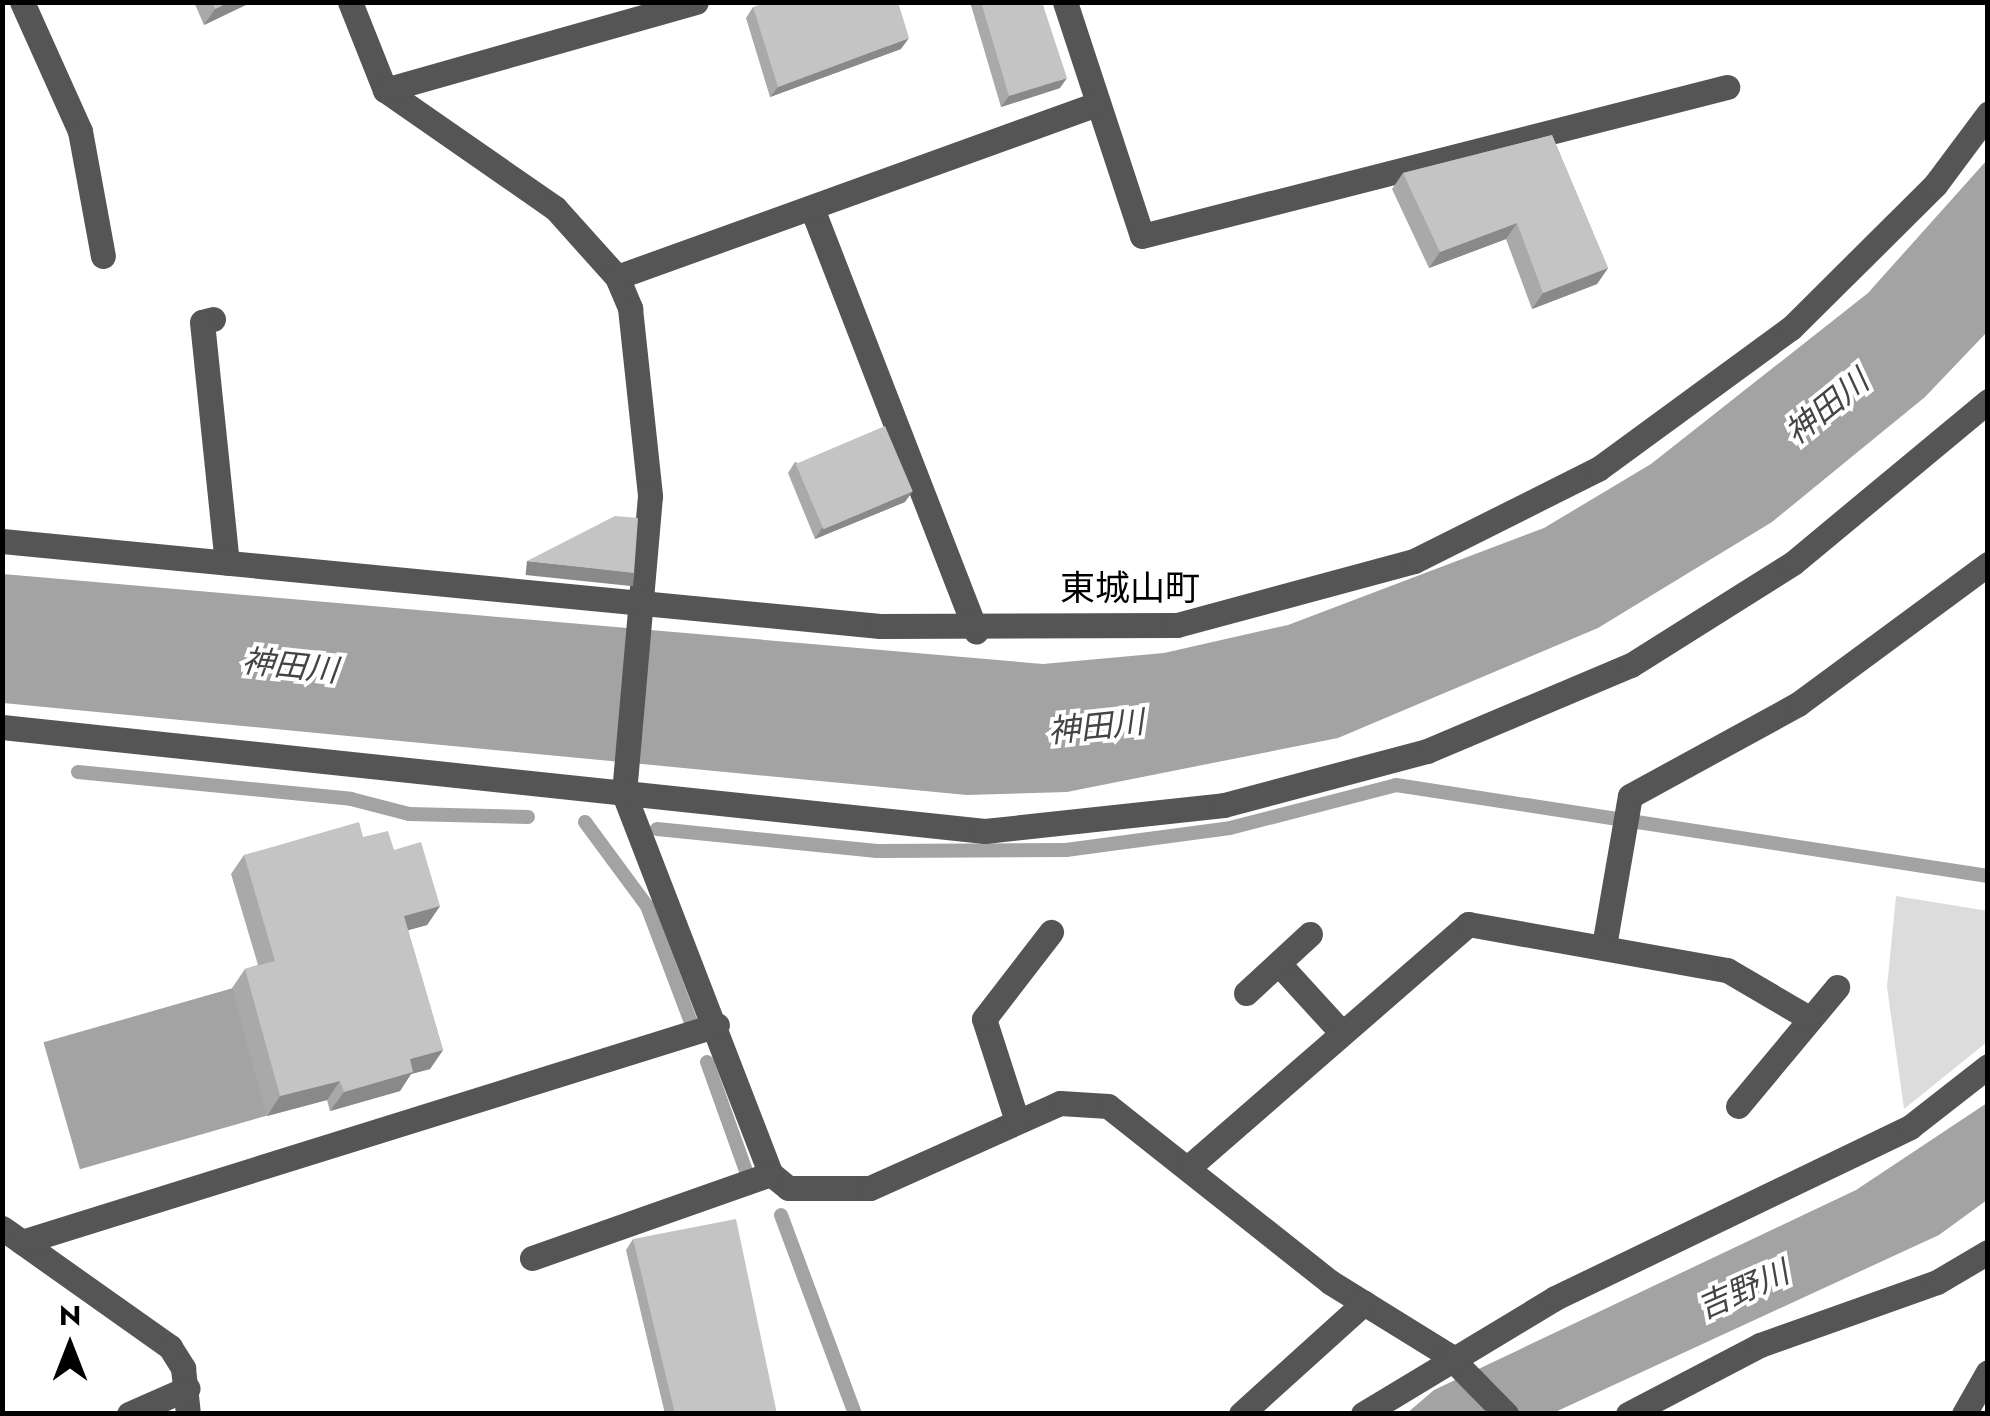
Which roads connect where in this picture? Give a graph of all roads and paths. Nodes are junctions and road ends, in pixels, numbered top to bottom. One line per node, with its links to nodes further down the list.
1 (22, 2): 10 (street)
2 (350, 2): 6 (street)
3 (696, 2): 6 (street)
4 (1065, 2): 7 (street)
5 (1728, 87): 7 (street)
6 (385, 90): 11 (street)
7 (1098, 104): 9 (street)
8 (1988, 114): 18 (street)
9 (813, 210): 11 (street); 18 (street)
10 (103, 256)
11 (617, 277): 17 (street)
12 (213, 318): 15 (street)
13 (1988, 402): 20 (street)
14 (2, 541): 15 (street)
15 (227, 562): 17 (street)
16 (1988, 564): 23 (street)
17 (641, 612): 18 (street); 20 (street)
18 (976, 631)
19 (2, 726): 20 (street)
20 (624, 784): 28 (street)
21 (1051, 932): 32 (street)
22 (1310, 934): 24 (street)
23 (1604, 946): 27 (street); 29 (street)
24 (1279, 964): 26 (street); 29 (street)
25 (1837, 987): 27 (street)
26 (1246, 993)
27 (1807, 1016): 31 (street)
28 (717, 1025): 34 (street); 35 (street)
29 (1342, 1033): 33 (street)
30 (1988, 1066): 39 (street)
31 (1738, 1106)
32 (1017, 1121): 33 (street); 34 (street)
33 (1190, 1166): 38 (street)
34 (771, 1174): 37 (street)
35 (12, 1235): 41 (street)
36 (1988, 1252): 46 (street)
37 (532, 1258)
38 (1364, 1303): 39 (street); 43 (street)
39 (1454, 1360): 44 (street); 45 (street)
40 (1988, 1372): 47 (street)
41 (188, 1401): 42 (street)
42 (129, 1414)
43 (1241, 1414)
44 (1363, 1414)
45 (1506, 1414)
46 (1628, 1414)
47 (1964, 1414)

